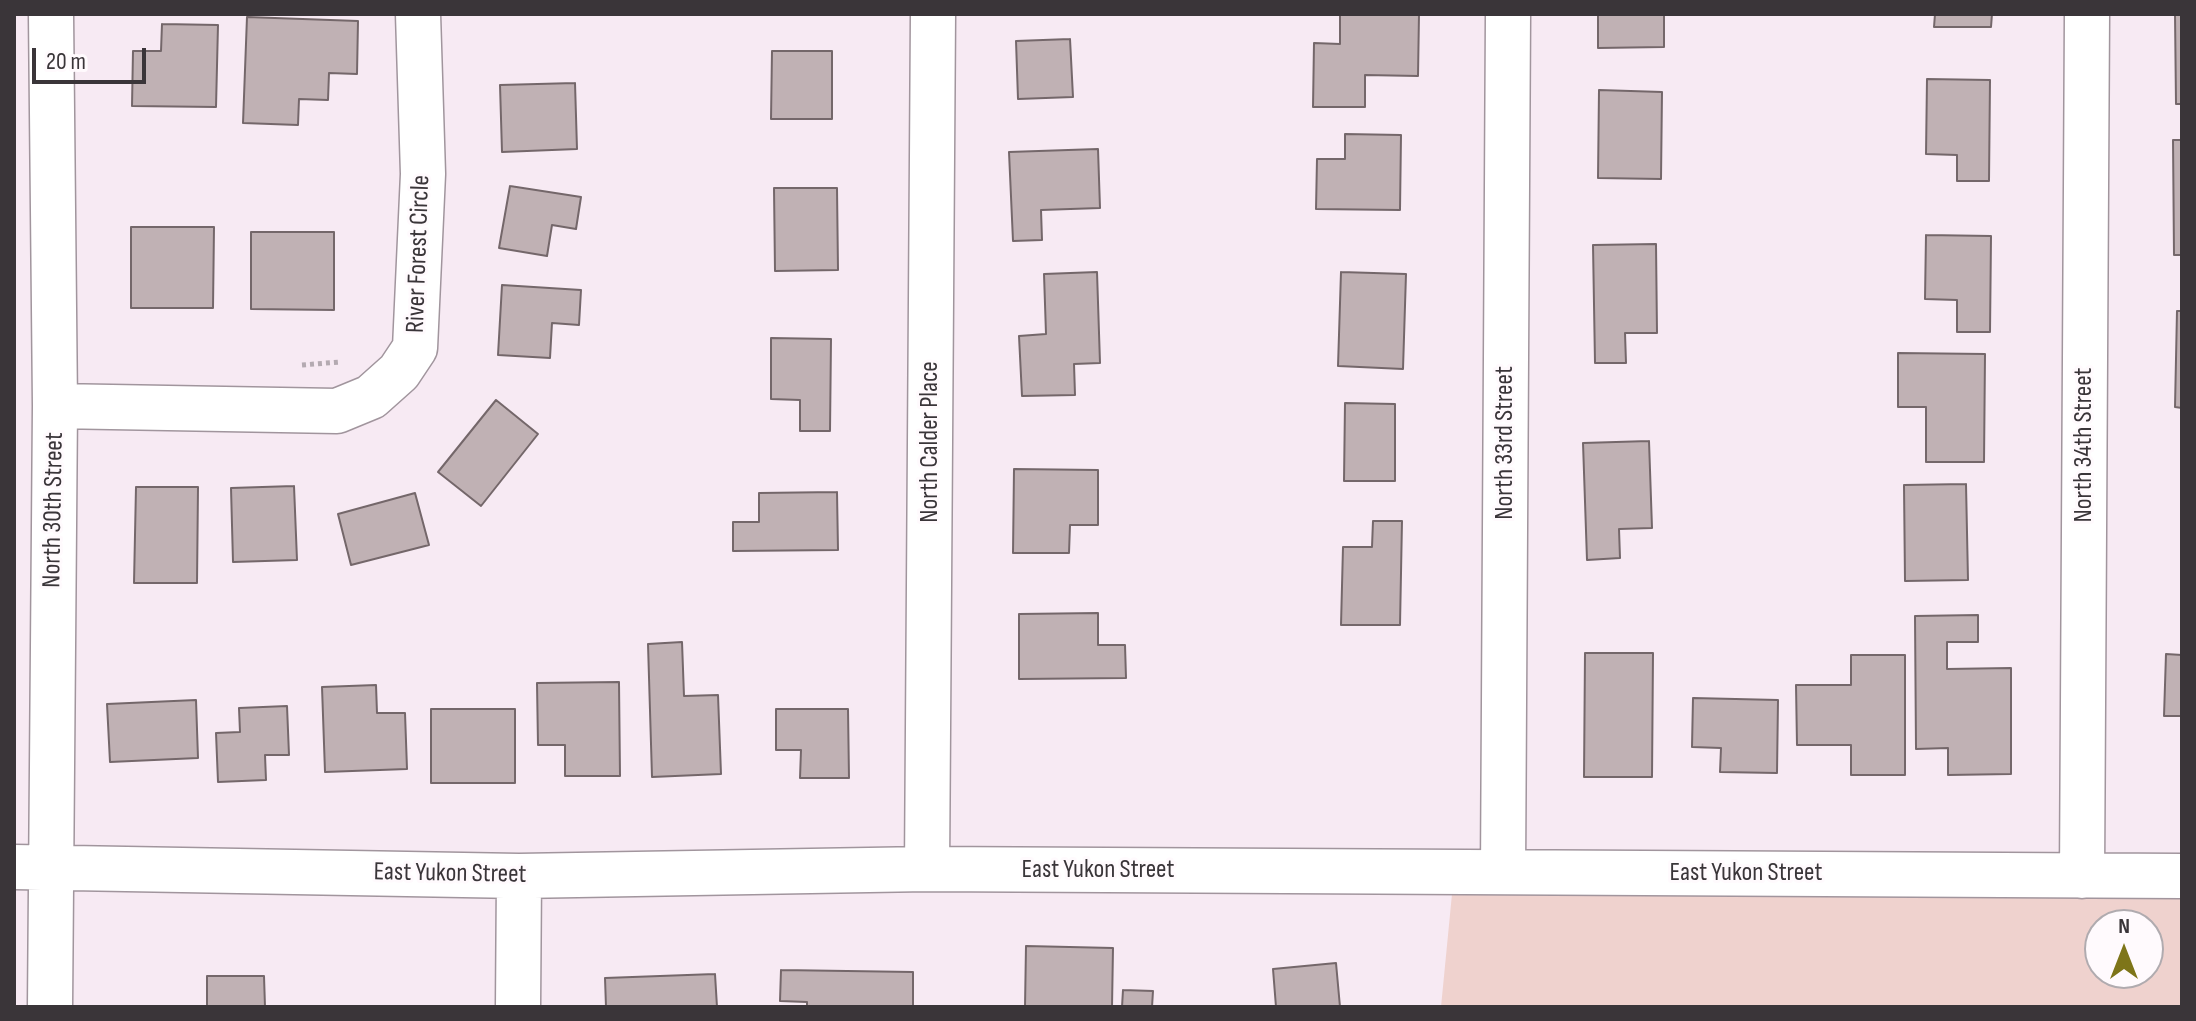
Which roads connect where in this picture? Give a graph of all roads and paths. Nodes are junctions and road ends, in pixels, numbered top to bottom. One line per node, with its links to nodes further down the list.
1 (51, 14): 8 (street, North 30th Street)
2 (418, 14): 8 (street, River Forest Circle)
3 (933, 14): 10 (street, North Calder Place)
4 (1508, 14): 11 (street, North 33rd Street)
5 (2087, 14): 13 (street, North 34th Street)
6 (348, 361): 7 (path)
7 (290, 365)
8 (55, 406): 9 (street, North 30th Street)
9 (32, 867): 12 (street, East Yukon Street); 15 (street, North 30th Street)
10 (927, 869): 11 (street, East Yukon Street); 12 (street, East Yukon Street)
11 (1503, 872): 13 (street, East Yukon Street)
12 (519, 876): 16 (street)
13 (2082, 876): 14 (street, East Yukon Street)
14 (2182, 876)
15 (50, 1007)
16 (518, 1007)

